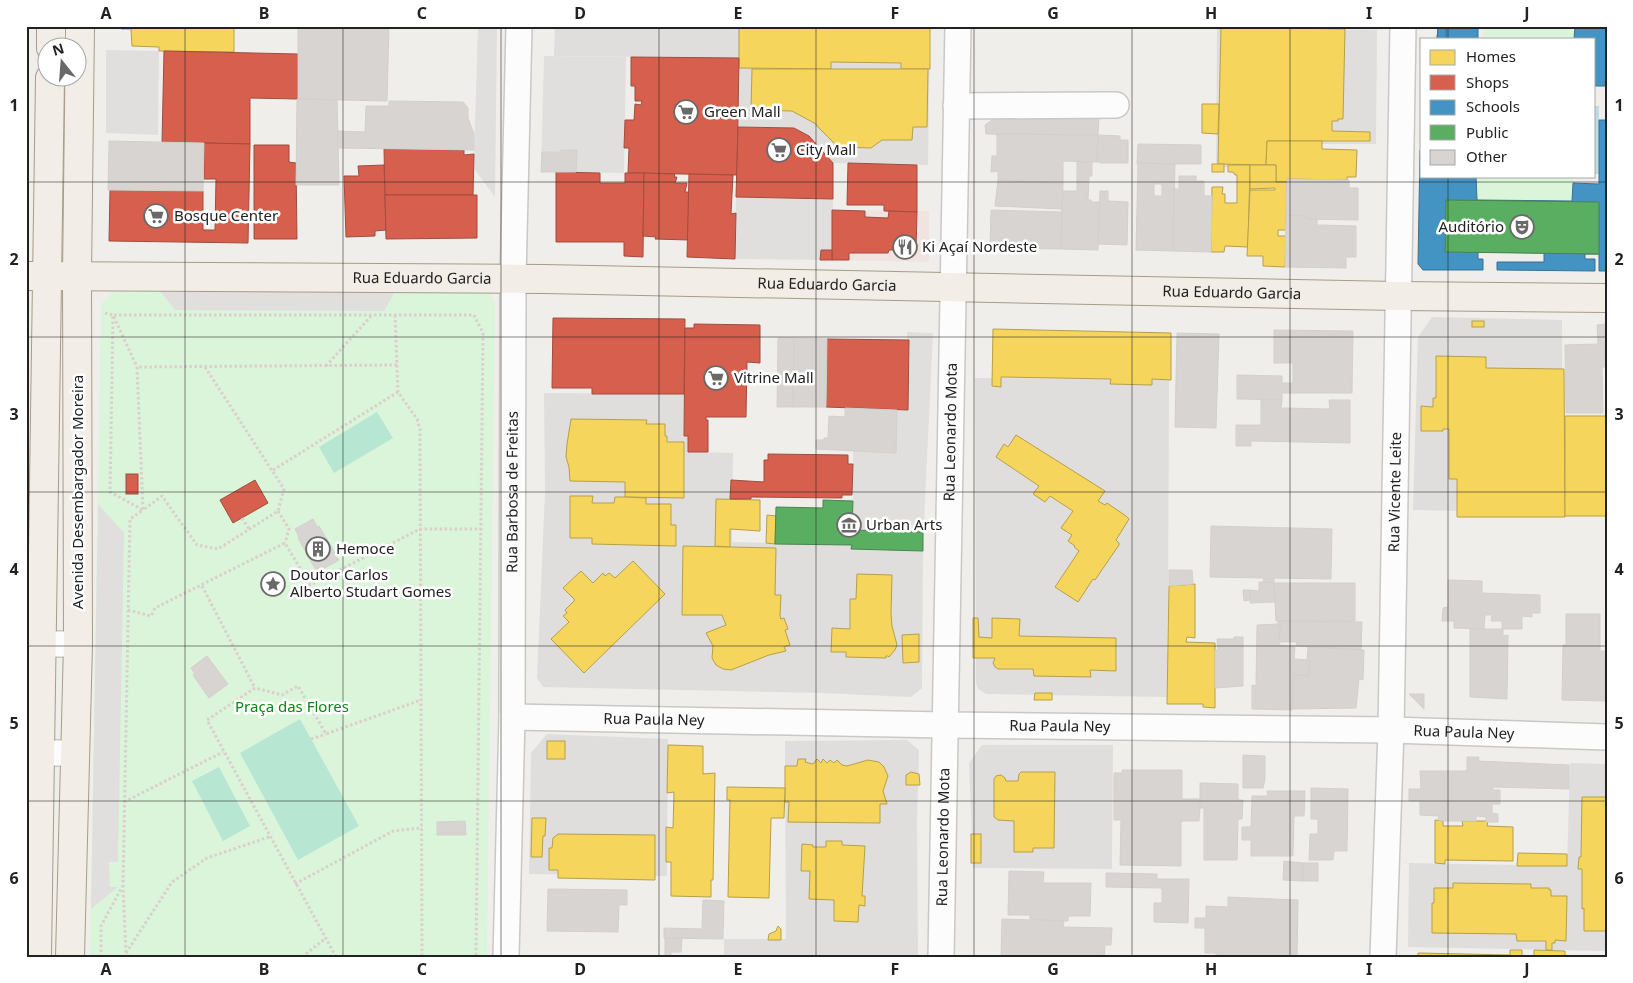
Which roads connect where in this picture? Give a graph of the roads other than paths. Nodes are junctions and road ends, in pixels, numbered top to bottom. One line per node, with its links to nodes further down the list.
1 (80, 26): 9 (main road, Avenida Desembargador Moreira)
2 (519, 26): 10 (street, Rua Barbosa de Freitas)
3 (958, 26): 7 (street, Rua Leonardo Mota)
4 (1403, 26): 12 (street, Rua Vicente Leite)
5 (49, 88): 8 (main road)
6 (1116, 105): 7 (street)
7 (956, 106): 11 (street, Rua Leonardo Mota)
8 (36, 276): 9 (main road, Rua Eduardo Garcia); 15 (main road)
9 (77, 276): 10 (main road, Rua Eduardo Garcia); 14 (main road, Avenida Desembargador Moreira)
10 (513, 279): 11 (main road, Rua Eduardo Garcia); 16 (street, Rua Barbosa de Freitas)
11 (954, 287): 12 (main road, Rua Eduardo Garcia); 17 (street, Rua Leonardo Mota)
12 (1397, 296): 13 (main road, Rua Eduardo Garcia); 18 (street, Rua Vicente Leite)
13 (1607, 298)
14 (78, 644): 15 (street); 21 (main road, Avenida Desembargador Moreira)
15 (34, 650): 20 (main road)
16 (512, 717): 17 (street, Rua Paula Ney); 24 (street, Rua Barbosa de Freitas)
17 (945, 725): 18 (street, Rua Paula Ney); 25 (street, Rua Leonardo Mota)
18 (1391, 730): 19 (street, Rua Paula Ney); 26 (street, Rua Vicente Leite)
19 (1607, 736)
20 (34, 744): 21 (street); 22 (main road)
21 (76, 753): 23 (main road, Avenida Desembargador Moreira)
22 (37, 957)
23 (70, 957)
24 (506, 957)
25 (941, 957)
26 (1383, 957)

